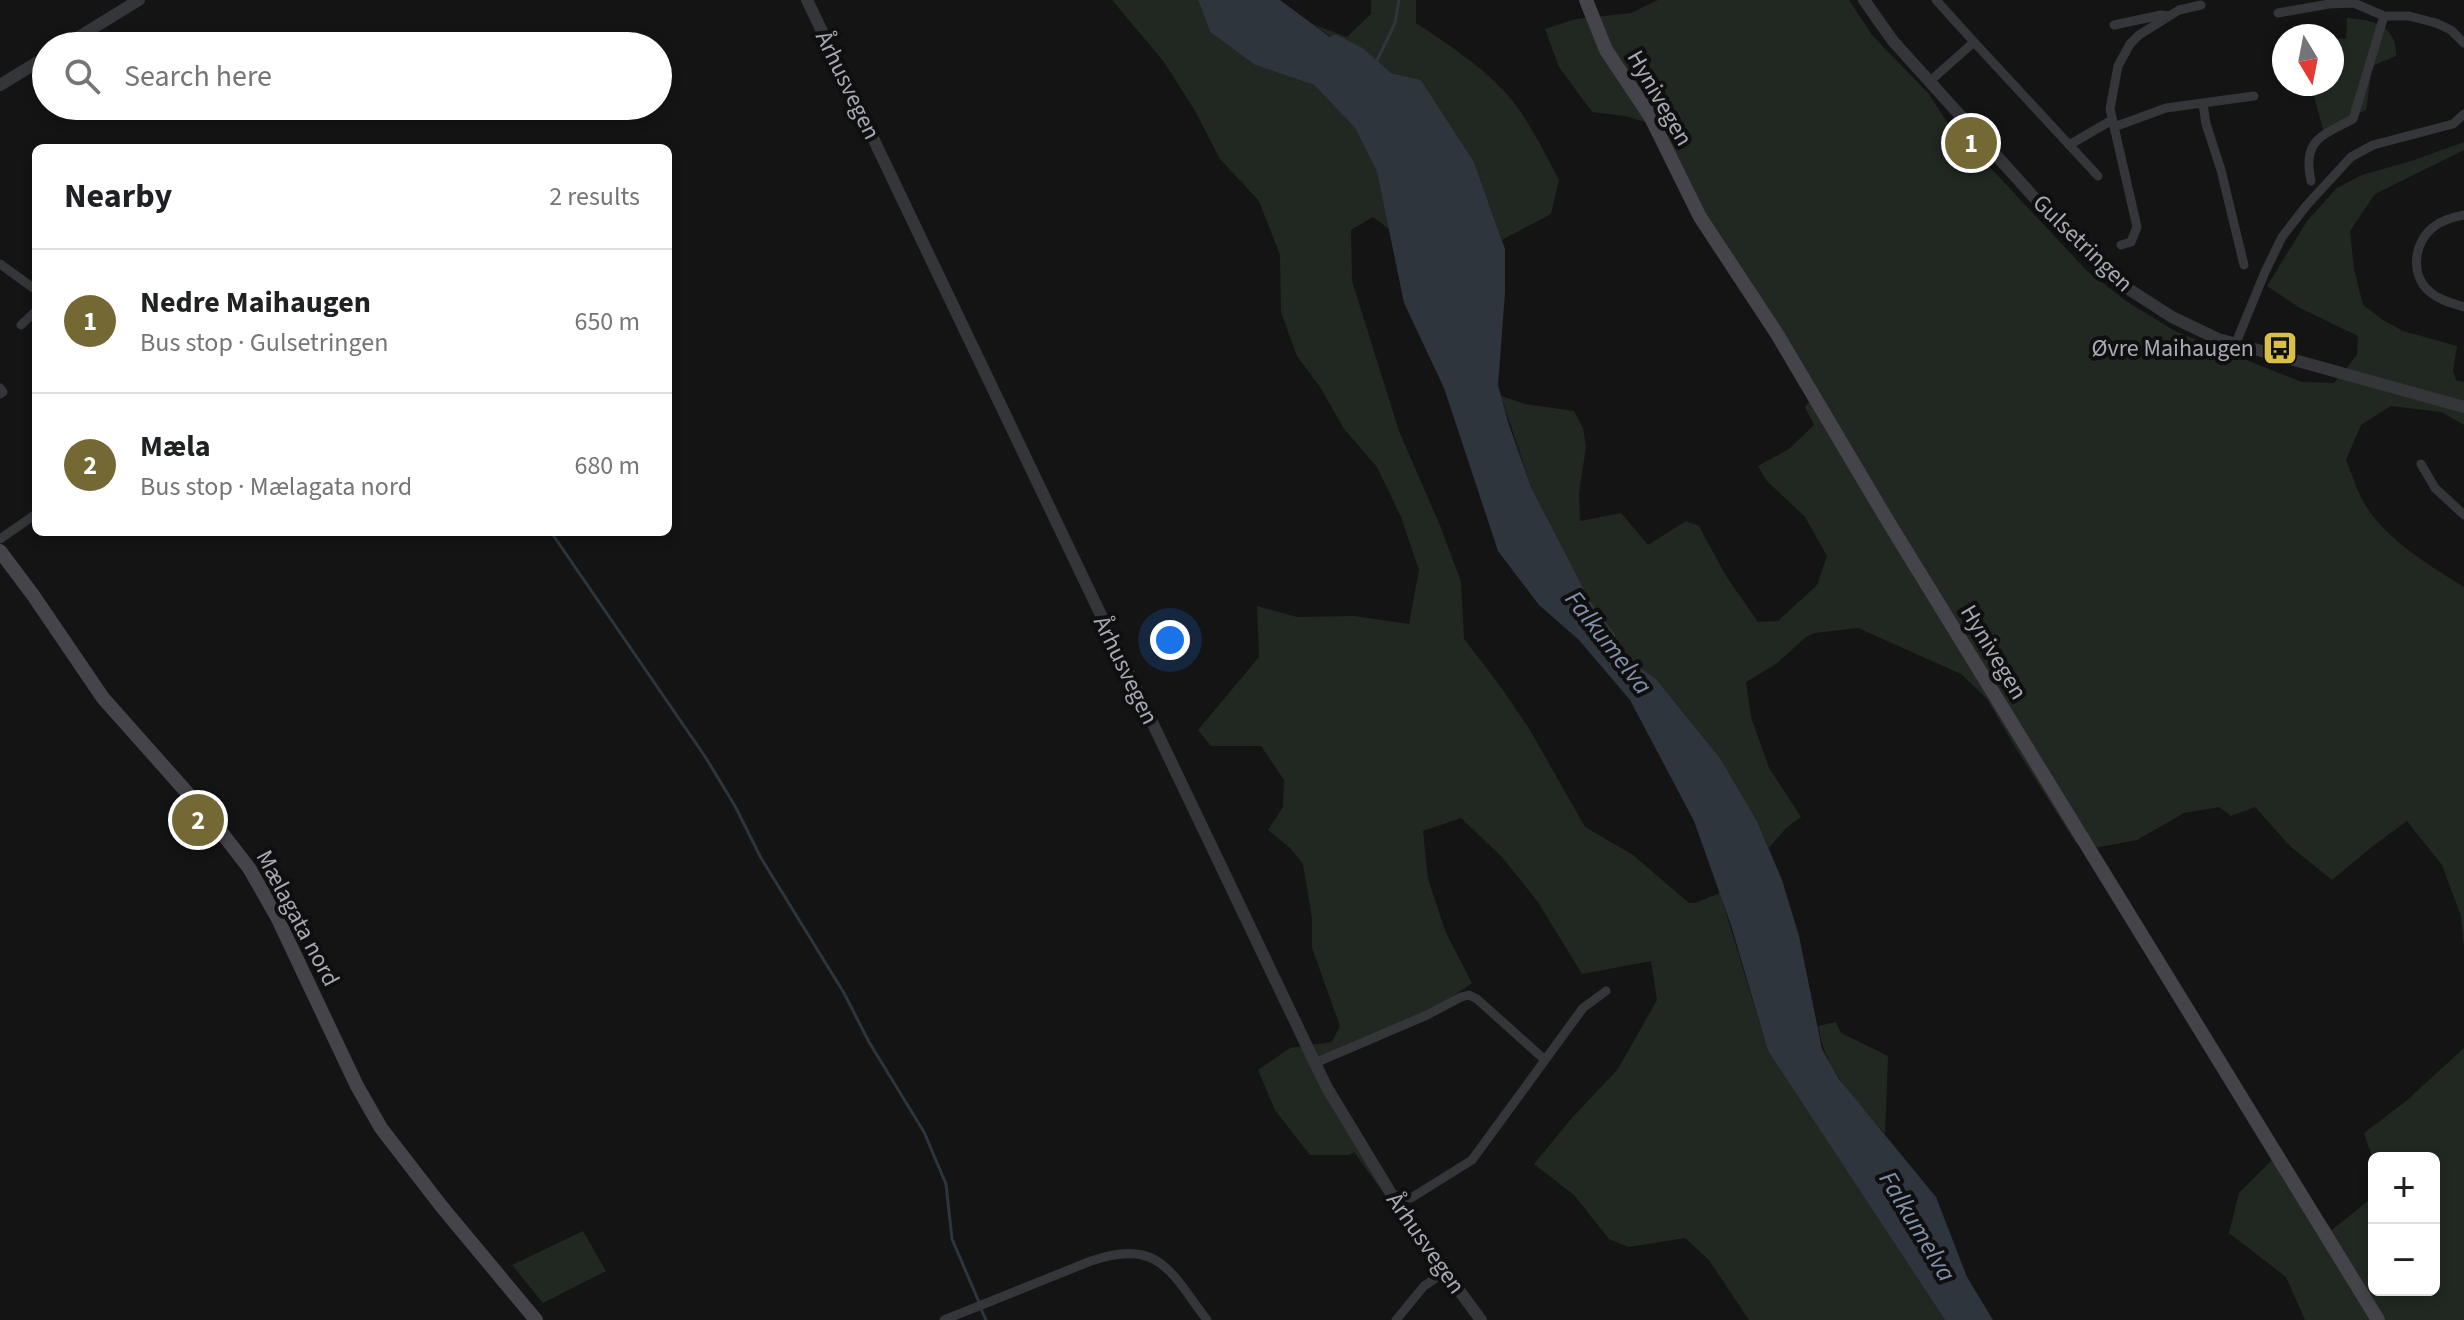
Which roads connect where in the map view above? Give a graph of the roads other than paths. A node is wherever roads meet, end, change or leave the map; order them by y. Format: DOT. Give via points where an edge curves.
graph roads {
  1 [pos="139,0"];
  2 [pos="807,0"];
  3 [pos="1586,0"];
  4 [pos="1864,0"];
  5 [pos="1936,0"];
  6 [pos="2201,5"];
  7 [pos="2278,13"];
  8 [pos="2169,16"];
  9 [pos="2384,16"];
  10 [pos="2114,25"];
  11 [pos="87,32"];
  12 [pos="1974,42"];
  13 [pos="2464,43"];
  14 [pos="32,66"];
  15 [pos="1929,82"];
  16 [pos="0,85"];
  17 [pos="2254,96"];
  18 [pos="2203,104"];
  19 [pos="2464,114"];
  20 [pos="2113,124"];
  21 [pos="2069,145"];
  22 [pos="2098,176"];
  23 [pos="2311,181"];
  24 [pos="2464,215"];
  25 [pos="2121,245"];
  26 [pos="0,264"];
  27 [pos="2244,265"];
  28 [pos="32,287"];
  29 [pos="2464,307"];
  30 [pos="32,315"];
  31 [pos="21,325"];
  32 [pos="2235,345"];
  33 [pos="2464,407"];
  34 [pos="2421,464"];
  35 [pos="2464,515"];
  36 [pos="32,517"];
  37 [pos="0,539"];
  38 [pos="0,551"];
  39 [pos="1606,991"];
  40 [pos="1545,1060"];
  41 [pos="1315,1063"];
  42 [pos="1391,1195"];
  43 [pos="1411,1198"];
  44 [pos="1407,1220"];
  45 [pos="1445,1272"];
  46 [pos="536,1320"];
  47 [pos="944,1320"];
  48 [pos="1207,1320"];
  49 [pos="1396,1320"];
  50 [pos="1481,1320"];
  51 [pos="2378,1320"];
  1 -- 11 [label="street"];
  2 -- 41 [label="street, Århusvegen"];
  3 -- 51 [label="main road, Hynivegen" via="1606,50 1650,116 1700,217 1777,334"];
  4 -- 15 [label="street, Gulsetringen"];
  5 -- 12 [label="street"];
  6 -- 8 [label="street"];
  7 -- 9 [label="street" via="2354,3"];
  8 -- 10 [label="street"];
  8 -- 20 [label="street" via="2139,35 2123,54 2110,102"];
  9 -- 13 [label="street" via="2436,23"];
  9 -- 23 [label="street" via="2353,119 2310,148"];
  12 -- 15 [label="street"];
  12 -- 21 [label="street"];
  14 -- 16 [label="street"];
  15 -- 32 [label="street, Gulsetringen" via="2110,275 2172,317"];
  17 -- 18 [label="street"];
  18 -- 20 [label="street" via="2166,108"];
  18 -- 27 [label="street"];
  19 -- 32 [label="street" via="2453,124 2373,145 2351,157 2282,237"];
  20 -- 21 [label="street"];
  20 -- 25 [label="street" via="2137,227 2131,242"];
  21 -- 22 [label="street"];
  24 -- 29 [label="street" via="2429,231 2416,264 2427,289"];
  26 -- 28 [label="street"];
  30 -- 31 [label="street"];
  32 -- 33 [label="street, Gulsetringen"];
  34 -- 35 [label="street" via="2435,488"];
  36 -- 37 [label="street"];
  38 -- 46 [label="main road, Mælagata nord" via="103,698 249,868 381,1128"];
  39 -- 40 [label="street" via="1583,1008"];
  40 -- 41 [label="street" via="1469,995"];
  40 -- 43 [label="street" via="1472,1160"];
  41 -- 42 [label="street, Århusvegen"];
  42 -- 43 [label="street"];
  42 -- 44 [label="street, Århusvegen"];
  43 -- 44 [label="street"];
  44 -- 45 [label="street, Århusvegen"];
  45 -- 49 [label="street" via="1424,1286"];
  45 -- 50 [label="street, Århusvegen"];
  47 -- 48 [label="street" via="1091,1261 1132,1252 1165,1267"];
}
